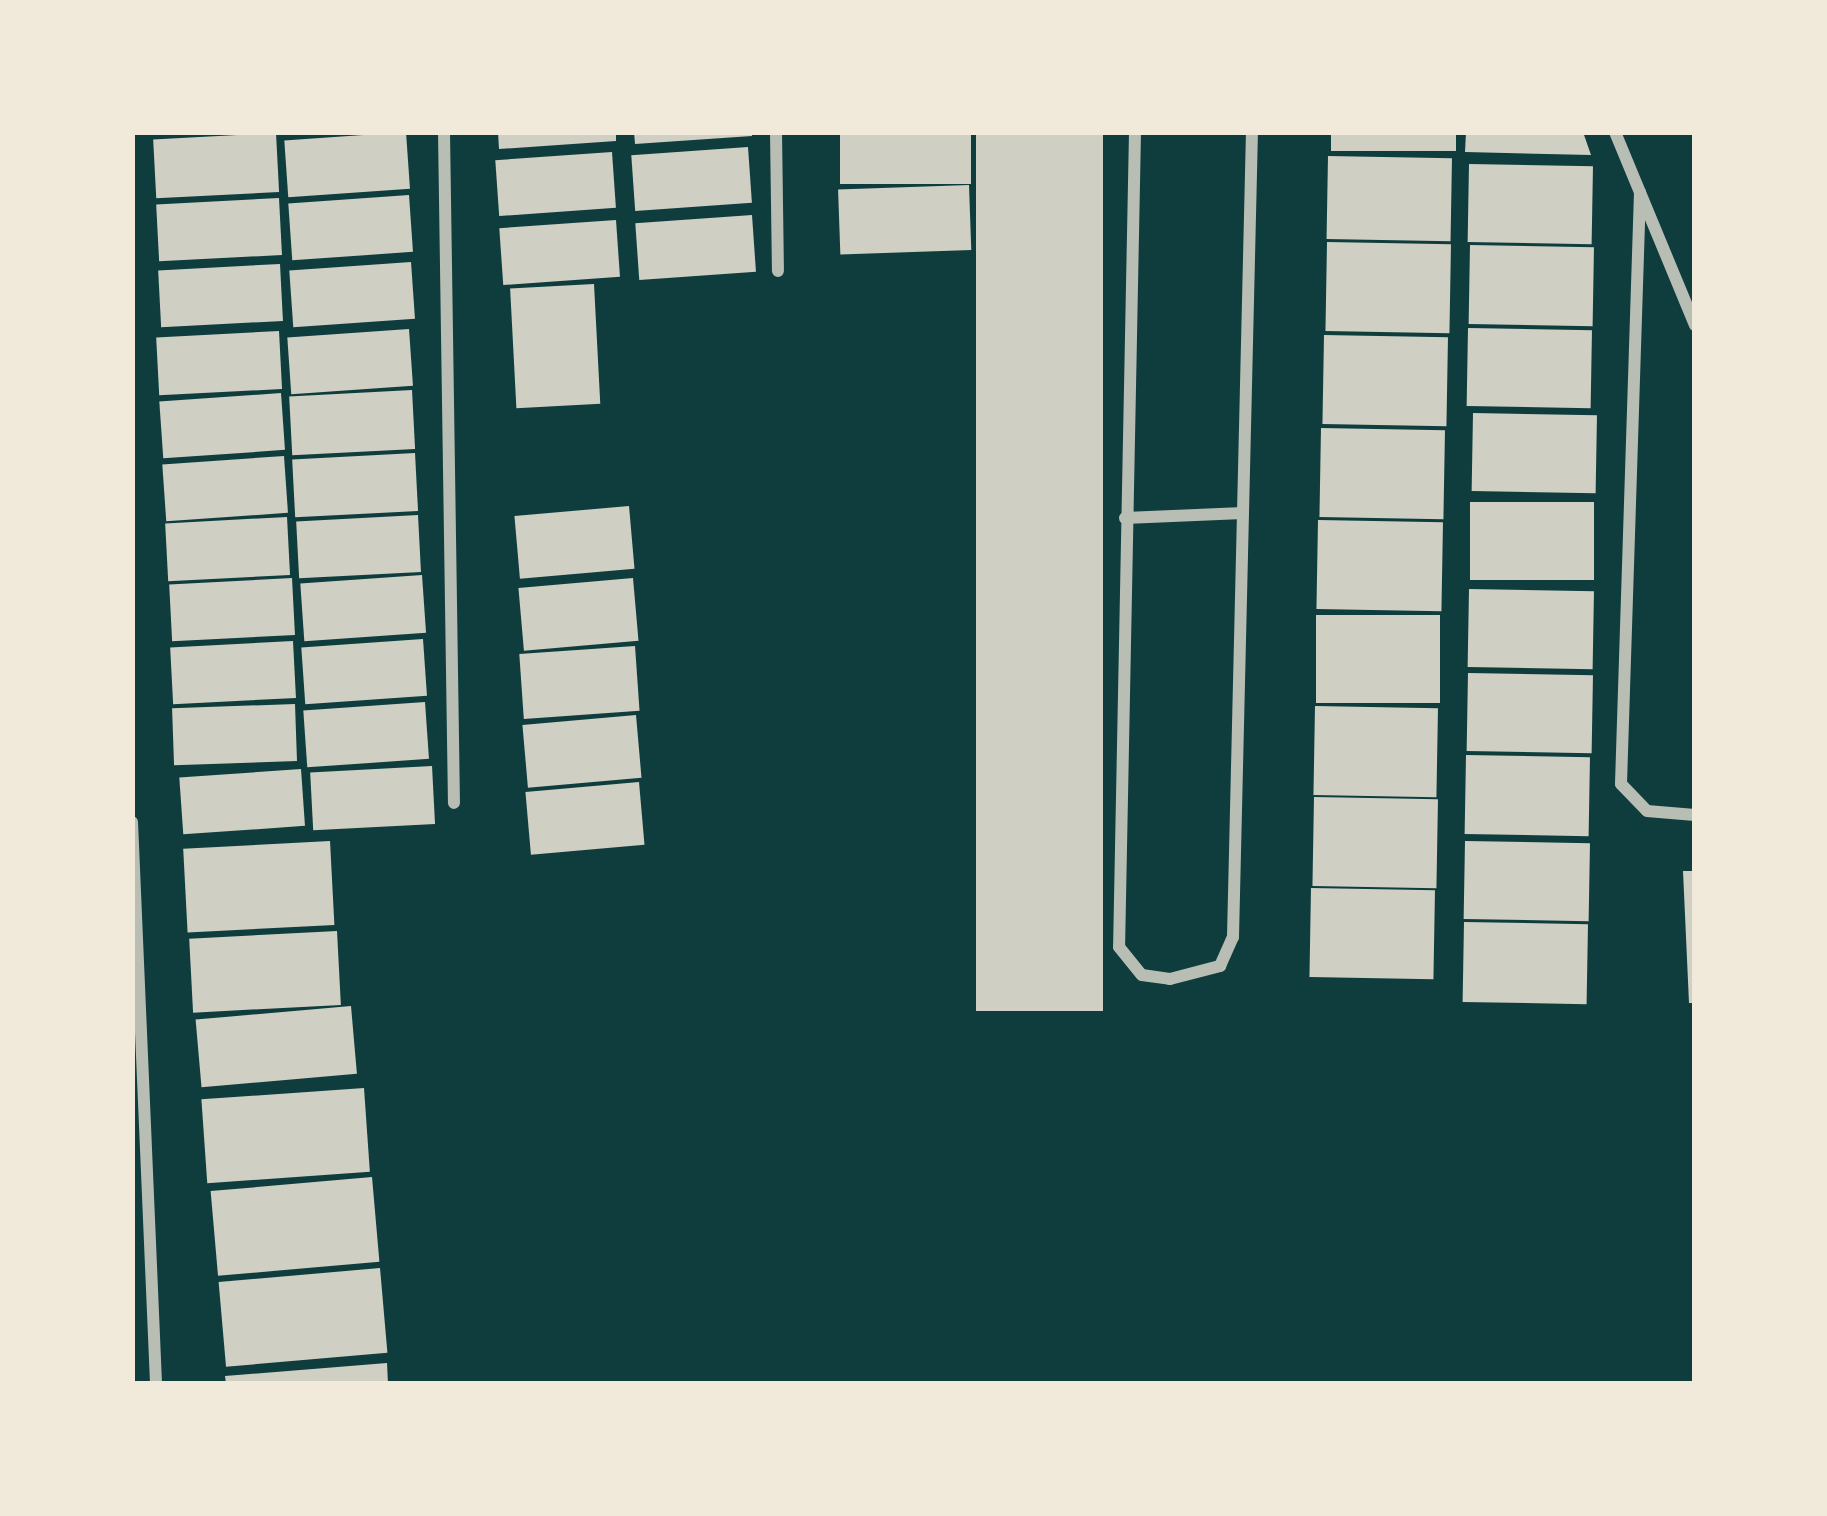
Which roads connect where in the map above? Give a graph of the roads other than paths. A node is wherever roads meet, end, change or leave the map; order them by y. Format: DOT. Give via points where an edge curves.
graph roads {
  1 [pos="444,132"];
  2 [pos="776,132"];
  3 [pos="1136,132"];
  4 [pos="1252,132"];
  5 [pos="1616,132"];
  6 [pos="1640,192"];
  7 [pos="778,271"];
  8 [pos="1695,325"];
  9 [pos="1243,514"];
  10 [pos="1125,518"];
  11 [pos="454,803"];
  12 [pos="1695,815"];
  13 [pos="132,822"];
  14 [pos="156,1384"];
  1 -- 11 [label="street"];
  2 -- 7 [label="street"];
  3 -- 10 [label="street"];
  4 -- 9 [label="street"];
  5 -- 6 [label="street"];
  6 -- 8 [label="street"];
  6 -- 12 [label="street" via="1621,784 1647,811"];
  9 -- 10 [label="street"];
  9 -- 10 [label="street" via="1233,938 1220,966 1170,979 1142,975 1119,947"];
  13 -- 14 [label="street"];
}
